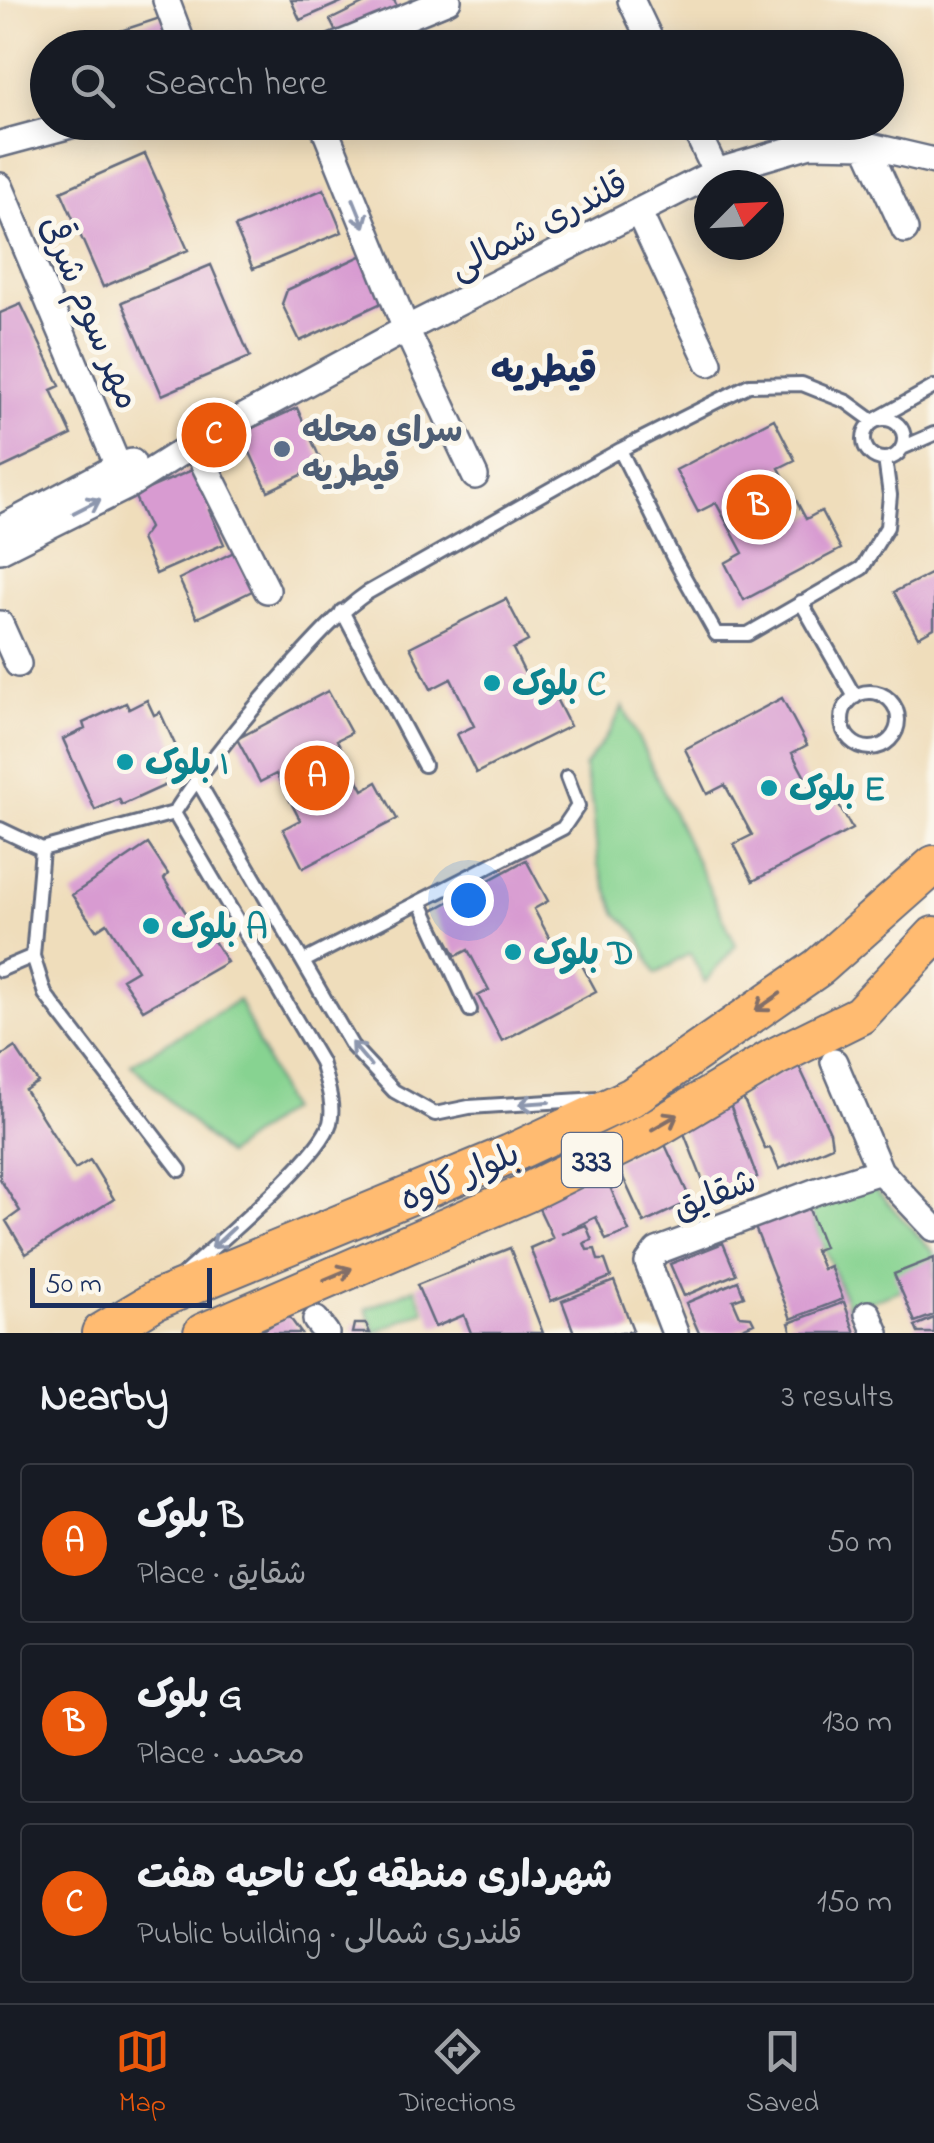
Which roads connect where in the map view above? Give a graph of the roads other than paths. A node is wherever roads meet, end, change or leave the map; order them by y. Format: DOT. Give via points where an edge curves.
graph roads {
  1 [pos="166,0"];
  2 [pos="448,0"];
  3 [pos="631,0"];
  4 [pos="412,8"];
  5 [pos="177,30"];
  6 [pos="367,30"];
  7 [pos="645,30"];
  8 [pos="30,136"];
  9 [pos="329,140"];
  10 [pos="701,140"];
  11 [pos="0,144"];
  12 [pos="866,145"];
  13 [pos="934,161"];
  14 [pos="715,170"];
  15 [pos="723,170"];
  16 [pos="694,184"];
  17 [pos="0,186"];
  18 [pos="639,213"];
  19 [pos="904,230"];
  20 [pos="406,329"];
  21 [pos="709,363"];
  22 [pos="934,387"];
  23 [pos="873,421"];
  24 [pos="934,434"];
  25 [pos="194,444"];
  26 [pos="902,448"];
  27 [pos="620,450"];
  28 [pos="885,459"];
  29 [pos="118,466"];
  30 [pos="475,476"];
  31 [pos="0,530"];
  32 [pos="0,550"];
  33 [pos="266,590"];
  34 [pos="801,602"];
  35 [pos="342,611"];
  36 [pos="0,624"];
  37 [pos="18,664"];
  38 [pos="855,697"];
  39 [pos="424,765"];
  40 [pos="567,777"];
  41 [pos="196,778"];
  42 [pos="174,812"];
  43 [pos="0,830"];
  44 [pos="42,849"];
  45 [pos="934,865"];
  46 [pos="421,903"];
  47 [pos="872,920"];
  48 [pos="922,950"];
  49 [pos="33,956"];
  50 [pos="304,961"];
  51 [pos="819,967"];
  52 [pos="0,970"];
  53 [pos="470,1010"];
  54 [pos="860,1015"];
  55 [pos="834,1062"];
  56 [pos="632,1096"];
  57 [pos="180,1170"];
  58 [pos="880,1170"];
  59 [pos="934,1228"];
  60 [pos="156,1300"];
  61 [pos="102,1333"];
  62 [pos="203,1333"];
  63 [pos="675,1333"];
  1 -- 5 [label="street"];
  2 -- 4 [label="street"];
  3 -- 7 [label="street"];
  4 -- 6 [label="street"];
  8 -- 11 [label="street"];
  9 -- 20 [label="street, one-way"];
  10 -- 14 [label="street"];
  12 -- 13 [label="street, قلندری شمالی"];
  12 -- 15 [label="street, قلندری شمالی" via="810,144"];
  12 -- 19 [label="street"];
  16 -- 18 [label="street, قلندری شمالی"];
  17 -- 29 [label="street, مهر سوم شرقی"];
  18 -- 20 [label="street, قلندری شمالی"];
  18 -- 21 [label="street"];
  20 -- 25 [label="street, قلندری شمالی"];
  20 -- 30 [label="street"];
  22 -- 23 [label="lane"];
  23 -- 26 [label="lane" via="898,424"];
  23 -- 27 [label="lane" via="802,384 749,385"];
  23 -- 28 [label="lane" via="864,444 872,456"];
  24 -- 26 [label="lane"];
  25 -- 29 [label="street, قلندری شمالی"];
  32 -- 25 [label="street, قلندری شمالی, one-way"];
  25 -- 33 [label="street"];
  26 -- 28 [label="lane"];
  27 -- 34 [label="lane" via="716,634 748,634"];
  27 -- 35 [label="lane"];
  28 -- 34 [label="lane" via="887,527 862,568"];
  29 -- 31 [label="street, قلندری شمالی"];
  34 -- 38 [label="lane"];
  35 -- 39 [label="lane"];
  35 -- 41 [label="lane"];
  36 -- 37 [label="street"];
  38 -- 38 [label="lane" via="842,714 845,732 858,745 884,744 896,731 892,704 869,692"];
  40 -- 46 [label="lane" via="578,806 563,828"];
  41 -- 42 [label="lane"];
  41 -- 50 [label="lane"];
  42 -- 44 [label="lane"];
  42 -- 60 [label="lane, one-way" via="321,1062 330,1122 290,1176"];
  43 -- 44 [label="lane"];
  44 -- 49 [label="lane"];
  45 -- 47 [label="main road, بلوار کاوه / 333"];
  46 -- 50 [label="lane"];
  46 -- 53 [label="lane"];
  47 -- 48 [label="main road" via="880,954 895,962"];
  47 -- 51 [label="main road, بلوار کاوه / 333"];
  48 -- 54 [label="main road, بلوار کاوه / 333"];
  49 -- 52 [label="lane"];
  49 -- 57 [label="lane" via="45,994"];
  56 -- 50 [label="lane, one-way" via="436,1114 394,1091 352,1046"];
  51 -- 54 [label="main road" via="838,968 852,978"];
  51 -- 56 [label="main road, بلوار کاوه / 333, one-way"];
  62 -- 54 [label="main road, بلوار کاوه / 333, one-way" via="526,1193"];
  55 -- 58 [label="street"];
  56 -- 60 [label="main road, بلوار کاوه / 333" via="510,1154"];
  58 -- 59 [label="street"];
  58 -- 63 [label="street, شقایق" via="657,1252 648,1263"];
  60 -- 61 [label="main road, بلوار کاوه / 333"];
}
